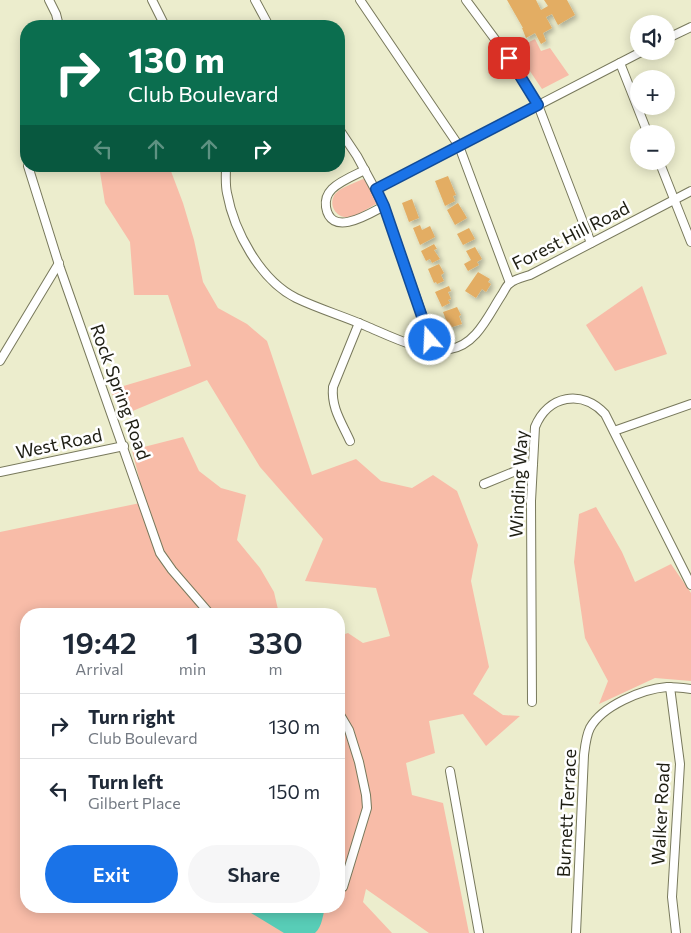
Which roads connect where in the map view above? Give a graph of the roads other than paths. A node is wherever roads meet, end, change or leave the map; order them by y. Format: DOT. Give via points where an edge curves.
graph roads {
  1 [pos="49,0"];
  2 [pos="152,0"];
  3 [pos="255,0"];
  4 [pos="360,0"];
  5 [pos="466,0"];
  6 [pos="58,20"];
  7 [pos="162,20"];
  8 [pos="266,20"];
  9 [pos="691,27"];
  10 [pos="675,35"];
  11 [pos="630,58"];
  12 [pos="620,63"];
  13 [pos="538,105"];
  14 [pos="644,125"];
  15 [pos="345,138"];
  16 [pos="459,146"];
  17 [pos="365,170"];
  18 [pos="662,170"];
  19 [pos="30,172"];
  20 [pos="226,172"];
  21 [pos="376,189"];
  22 [pos="691,192"];
  23 [pos="674,200"];
  24 [pos="384,206"];
  25 [pos="691,242"];
  26 [pos="591,243"];
  27 [pos="59,263"];
  28 [pos="510,283"];
  29 [pos="359,323"];
  30 [pos="434,349"];
  31 [pos="0,361"];
  32 [pos="691,404"];
  33 [pos="614,431"];
  34 [pos="350,441"];
  35 [pos="124,446"];
  36 [pos="533,464"];
  37 [pos="0,472"];
  38 [pos="484,484"];
  39 [pos="691,585"];
  40 [pos="205,608"];
  41 [pos="670,687"];
  42 [pos="691,689"];
  43 [pos="532,702"];
  44 [pos="345,723"];
  45 [pos="450,771"];
  46 [pos="345,880"];
  47 [pos="479,933"];
  48 [pos="576,933"];
  49 [pos="676,933"];
  1 -- 6 [label="street"];
  2 -- 7 [label="street"];
  3 -- 8 [label="street"];
  4 -- 16 [label="street"];
  5 -- 13 [label="street" via="509,58"];
  9 -- 10 [label="street"];
  11 -- 12 [label="street"];
  12 -- 13 [label="street"];
  12 -- 14 [label="street"];
  13 -- 16 [label="street"];
  13 -- 26 [label="street"];
  15 -- 17 [label="street"];
  16 -- 21 [label="street"];
  16 -- 28 [label="street"];
  17 -- 21 [label="street"];
  17 -- 24 [label="street" via="333,188 326,198 327,210 334,220 346,223"];
  18 -- 23 [label="street"];
  19 -- 27 [label="street, Rock Spring Road"];
  20 -- 29 [label="street, Forest Hill Road" via="226,190 236,222 265,274 295,297"];
  21 -- 24 [label="street"];
  22 -- 23 [label="street, Forest Hill Road"];
  23 -- 25 [label="street"];
  23 -- 26 [label="street, Forest Hill Road"];
  24 -- 30 [label="street"];
  26 -- 28 [label="street, Forest Hill Road"];
  27 -- 31 [label="street"];
  27 -- 35 [label="street, Rock Spring Road"];
  28 -- 30 [label="street, Forest Hill Road" via="467,343 450,349"];
  29 -- 30 [label="street, Forest Hill Road" via="412,345"];
  29 -- 34 [label="street" via="332,387 335,412"];
  32 -- 33 [label="street"];
  33 -- 36 [label="street, Winding Way" via="606,414 589,401 573,398 556,402 543,412 535,427"];
  33 -- 39 [label="street, Winding Way"];
  35 -- 37 [label="street, West Road"];
  35 -- 40 [label="street, Rock Spring Road" via="160,554"];
  36 -- 38 [label="street"];
  36 -- 43 [label="street, Winding Way"];
  41 -- 42 [label="street"];
  41 -- 48 [label="street, Burnett Terrace" via="626,699 603,712 588,731 584,755"];
  41 -- 49 [label="street, Walker Road" via="680,764 672,897"];
  44 -- 46 [label="street" via="359,762 367,808"];
  45 -- 47 [label="street"];
}
